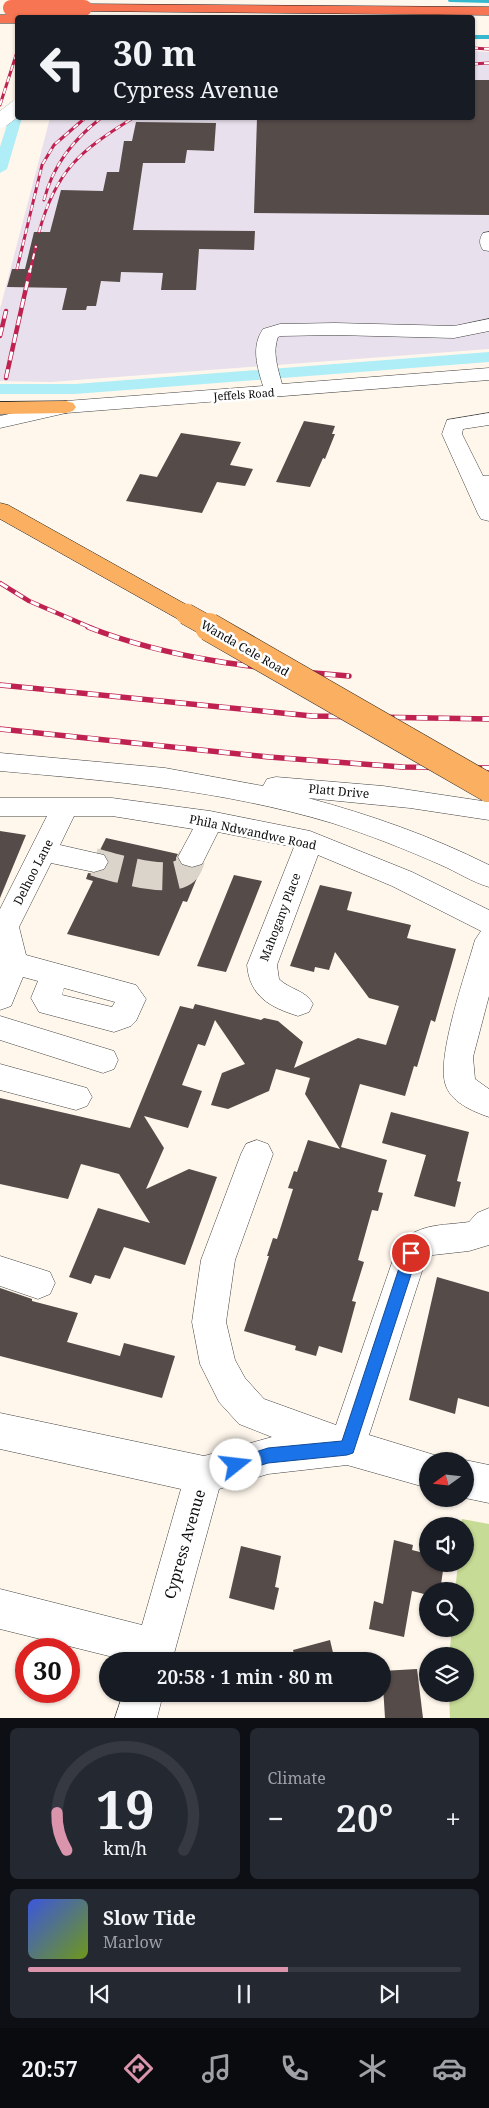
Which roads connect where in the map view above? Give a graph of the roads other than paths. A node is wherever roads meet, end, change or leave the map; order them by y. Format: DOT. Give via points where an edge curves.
graph roads {
  1 [pos="66,0"];
  2 [pos="489,11"];
  3 [pos="7,15"];
  4 [pos="62,15"];
  5 [pos="475,24"];
  6 [pos="489,24"];
  7 [pos="15,109"];
  8 [pos="0,121"];
  9 [pos="489,237"];
  10 [pos="489,246"];
  11 [pos="489,325"];
  12 [pos="489,374"];
  13 [pos="274,391"];
  14 [pos="66,407"];
  15 [pos="0,408"];
  16 [pos="489,419"];
  17 [pos="0,422"];
  18 [pos="482,483"];
  19 [pos="0,510"];
  20 [pos="489,514"];
  21 [pos="0,762"];
  22 [pos="188,781"];
  23 [pos="489,788"];
  24 [pos="0,807"];
  25 [pos="66,807"];
  26 [pos="489,811"];
  27 [pos="210,821"];
  28 [pos="310,841"];
  29 [pos="44,851"];
  30 [pos="489,856"];
  31 [pos="192,857"];
  32 [pos="94,862"];
  33 [pos="463,864"];
  34 [pos="489,877"];
  35 [pos="489,923"];
  36 [pos="3,932"];
  37 [pos="489,940"];
  38 [pos="13,964"];
  39 [pos="55,974"];
  40 [pos="0,998"];
  41 [pos="298,1004"];
  42 [pos="0,1028"];
  43 [pos="103,1060"];
  44 [pos="0,1077"];
  45 [pos="76,1096"];
  46 [pos="489,1104"];
  47 [pos="256,1154"];
  48 [pos="489,1223"];
  49 [pos="0,1271"];
  50 [pos="38,1283"];
  51 [pos="0,1431"];
  52 [pos="347,1448"];
  53 [pos="419,1468"];
  54 [pos="204,1475"];
  55 [pos="474,1481"];
  56 [pos="489,1484"];
  57 [pos="0,1609"];
  58 [pos="144,1652"];
  59 [pos="155,1652"];
  60 [pos="141,1702"];
  61 [pos="136,1718"];
  1 -- 4 [label="street"];
  2 -- 3 [label="highway, bridge" via="84,8"];
  5 -- 6 [label="highway"];
  7 -- 8 [label="street, bridge"];
  9 -- 10 [label="street"];
  11 -- 13 [label="street" via="454,332 335,329 270,333 266,339 266,360"];
  12 -- 13 [label="street, Jeffels Road"];
  13 -- 14 [label="street, Jeffels Road"];
  14 -- 15 [label="main road"];
  14 -- 17 [label="street, Jeffels Road"];
  16 -- 18 [label="street" via="454,424 452,434"];
  18 -- 20 [label="street"];
  19 -- 23 [label="main road, Wanda Cele Road, bridge"];
  21 -- 22 [label="street"];
  22 -- 26 [label="street, Platt Drive" via="329,790 449,803"];
  22 -- 33 [label="street" via="292,802 349,819"];
  24 -- 25 [label="street, Phila Ndwandwe Road"];
  25 -- 27 [label="street, Phila Ndwandwe Road" via="112,807"];
  25 -- 29 [label="street, Delhoo Lane"];
  27 -- 28 [label="street, Phila Ndwandwe Road"];
  27 -- 31 [label="street"];
  28 -- 35 [label="street, Phila Ndwandwe Road" via="402,879"];
  28 -- 41 [label="street, Mahogany Place" via="262,965 262,978 268,990"];
  29 -- 32 [label="street"];
  29 -- 36 [label="street, Delhoo Lane"];
  30 -- 33 [label="street"];
  33 -- 34 [label="street"];
  36 -- 38 [label="street"];
  37 -- 46 [label="street" via="458,1057 460,1083 466,1091"];
  38 -- 39 [label="street"];
  38 -- 40 [label="street"];
  42 -- 43 [label="street"];
  44 -- 45 [label="street"];
  47 -- 52 [label="street" via="218,1260 209,1322 218,1364 232,1390 252,1412"];
  48 -- 52 [label="street" via="487,1228 473,1236 424,1243 411,1253"];
  49 -- 50 [label="street"];
  51 -- 54 [label="street"];
  52 -- 53 [label="street"];
  52 -- 54 [label="street, Cypress Avenue" via="268,1456"];
  54 -- 59 [label="street, Cypress Avenue"];
  55 -- 56 [label="street"];
  57 -- 58 [label="street"];
  60 -- 61 [label="street"];
}
